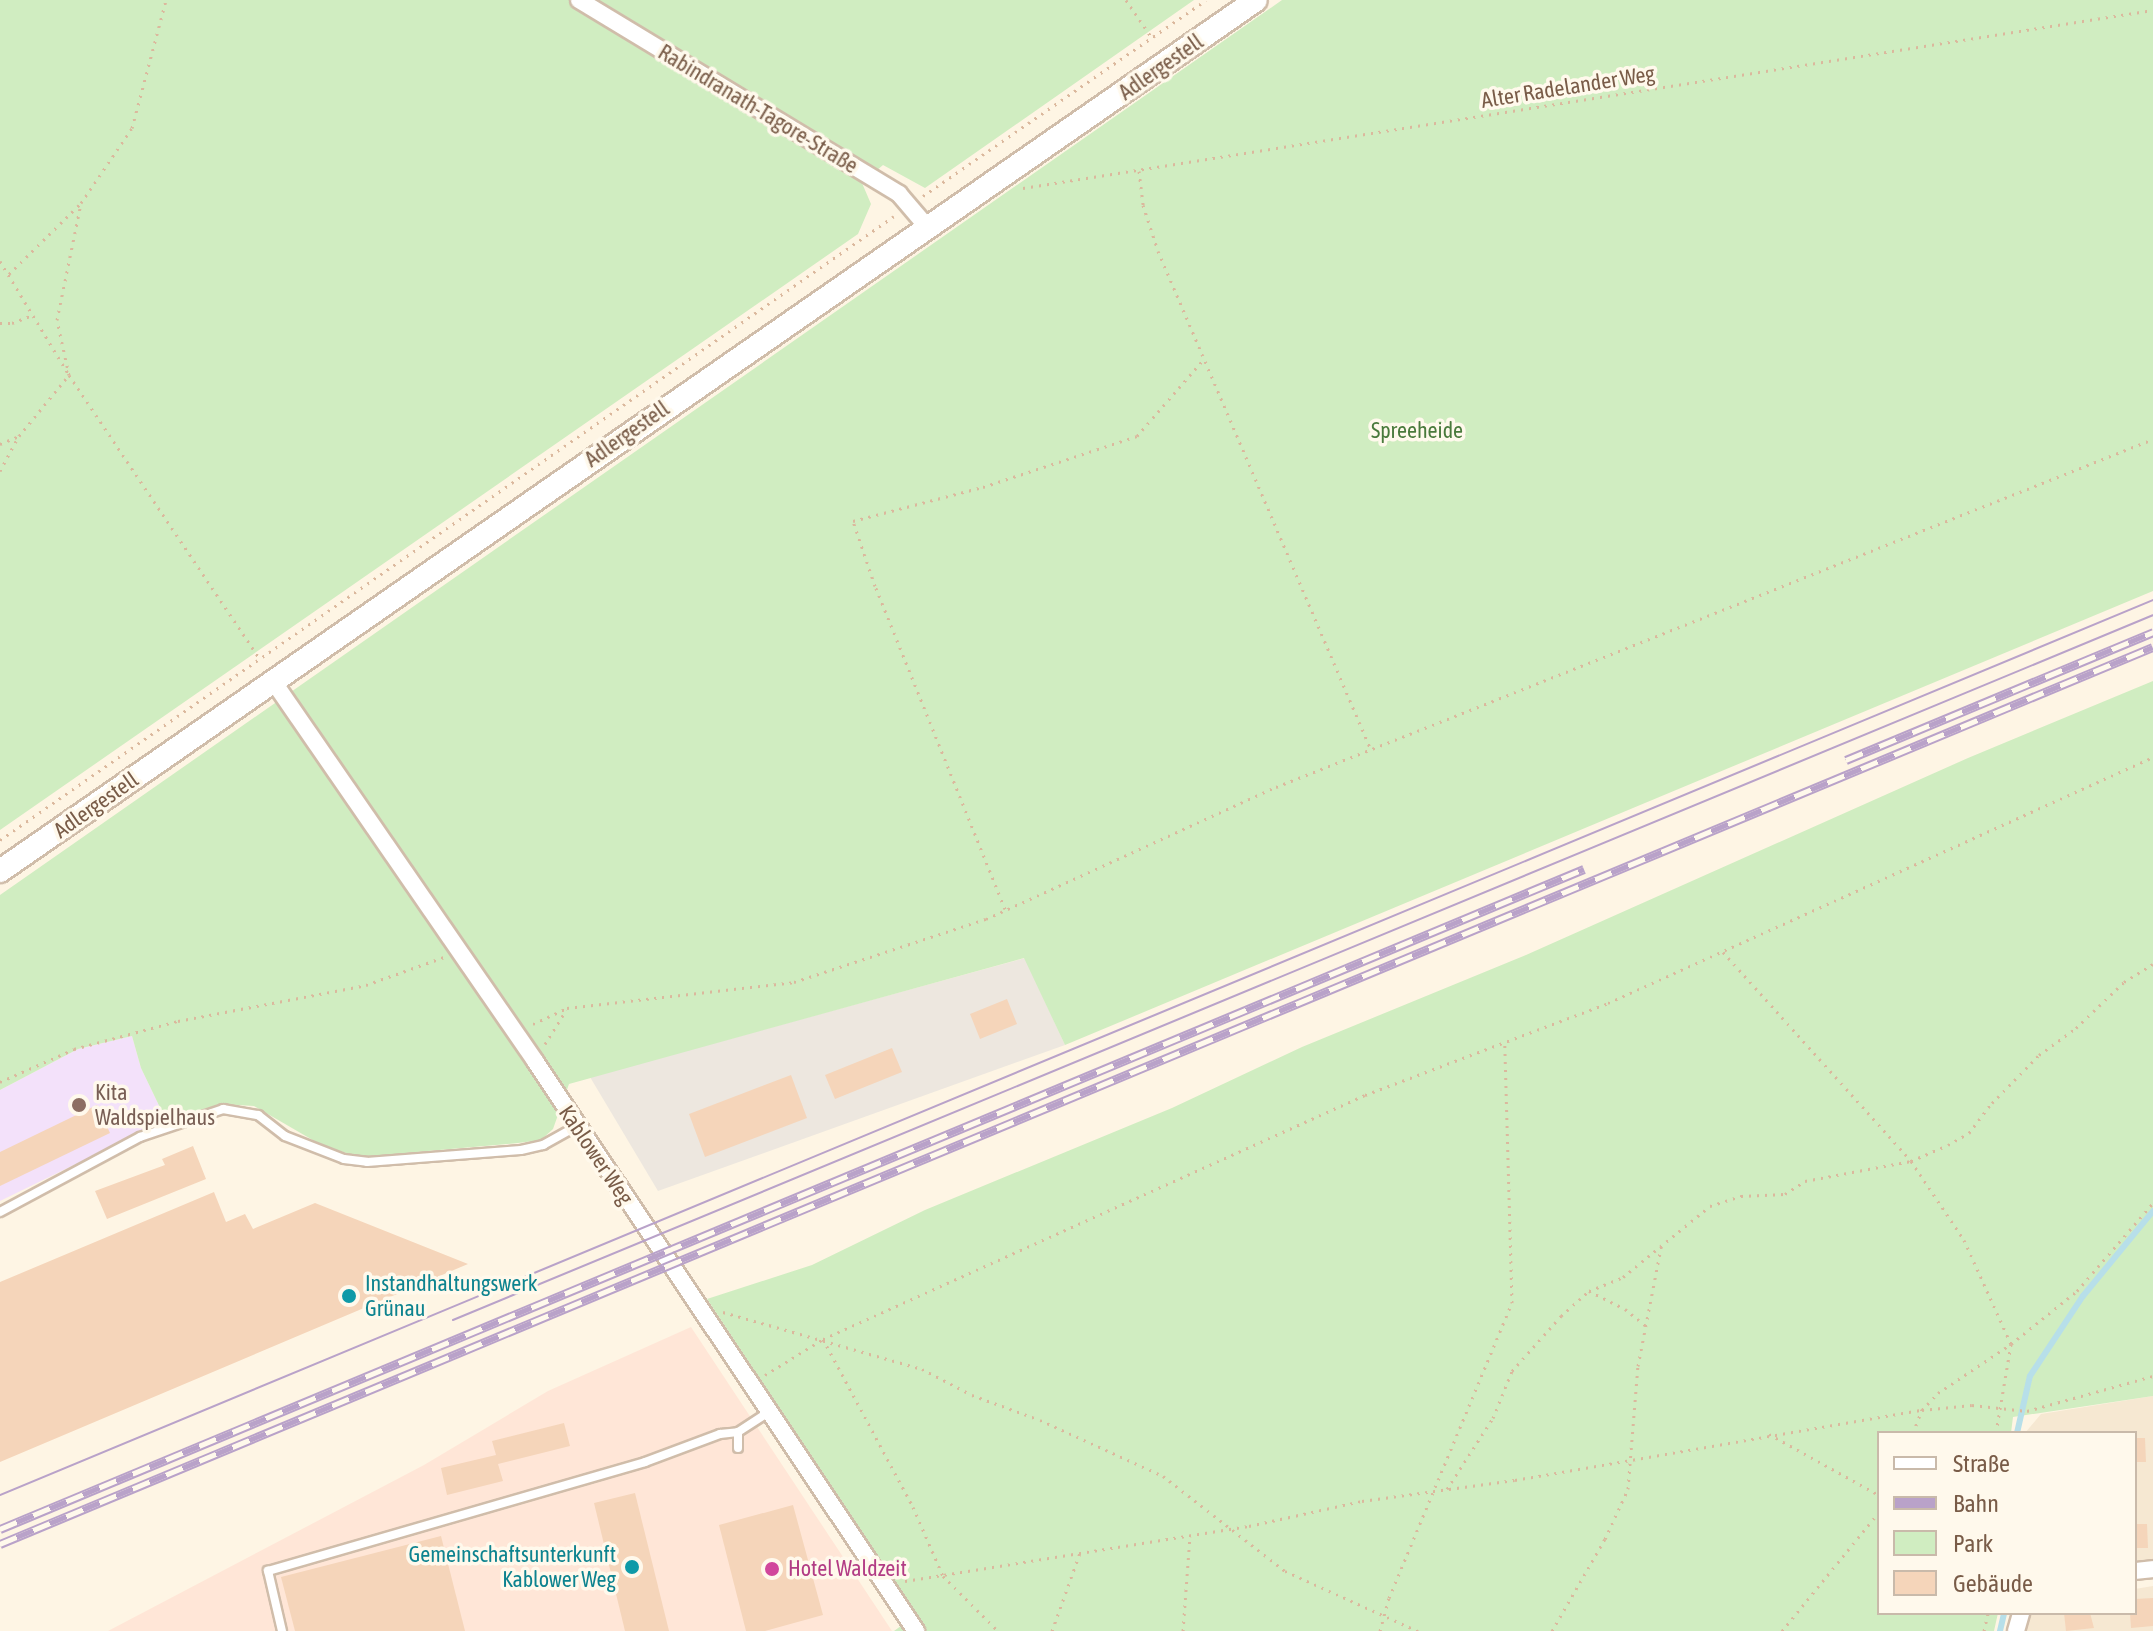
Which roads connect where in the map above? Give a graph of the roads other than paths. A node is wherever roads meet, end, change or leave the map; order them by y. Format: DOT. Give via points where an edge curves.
graph roads {
  1 [pos="579,0"];
  2 [pos="1256,0"];
  3 [pos="928,228"];
  4 [pos="273,681"];
  5 [pos="0,871"];
  6 [pos="577,1126"];
  7 [pos="0,1212"];
  8 [pos="769,1412"];
  9 [pos="738,1432"];
  10 [pos="738,1448"];
  11 [pos="282,1631"];
  12 [pos="916,1631"];
  1 -- 3 [label="street, Rabindranath-Tagore-Straße" via="899,194"];
  2 -- 3 [label="main road, Adlergestell"];
  3 -- 4 [label="main road, Adlergestell"];
  4 -- 5 [label="main road, Adlergestell"];
  4 -- 6 [label="street, Kablower Weg"];
  6 -- 7 [label="lane" via="543,1145 521,1150 367,1162 344,1159 285,1136 258,1115 223,1109 140,1137"];
  6 -- 8 [label="street, Kablower Weg"];
  8 -- 9 [label="lane"];
  8 -- 12 [label="street, Kablower Weg"];
  9 -- 10 [label="lane"];
  9 -- 11 [label="lane" via="268,1571"];
}
